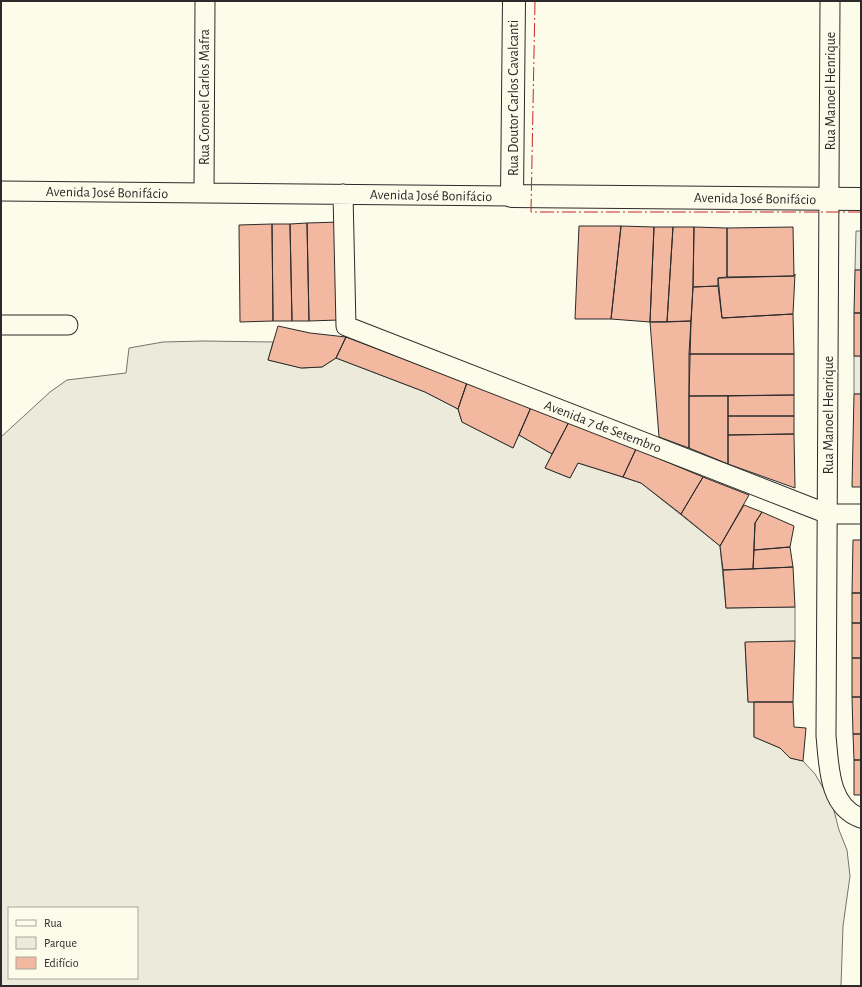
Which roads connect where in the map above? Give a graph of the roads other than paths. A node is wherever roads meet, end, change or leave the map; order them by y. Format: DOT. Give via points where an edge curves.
graph roads {
  1 [pos="205,1"];
  2 [pos="514,1"];
  3 [pos="830,1"];
  4 [pos="1,191"];
  5 [pos="204,193"];
  6 [pos="343,194"];
  7 [pos="512,196"];
  8 [pos="829,198"];
  9 [pos="861,199"];
  10 [pos="1,325"];
  11 [pos="68,325"];
  12 [pos="828,514"];
  13 [pos="861,514"];
  14 [pos="860,817"];
  1 -- 5 [label="street, Rua Coronel Carlos Mafra"];
  2 -- 7 [label="main road, Rua Doutor Carlos Cavalcanti"];
  3 -- 8 [label="street, Rua Manoel Henrique"];
  4 -- 5 [label="street, Avenida José Bonifácio"];
  5 -- 6 [label="street, Avenida José Bonifácio"];
  6 -- 7 [label="street, Avenida José Bonifácio"];
  6 -- 12 [label="street, Avenida 7 de Setembro" via="346,326"];
  7 -- 8 [label="main road, Avenida José Bonifácio"];
  8 -- 9 [label="main road, Avenida José Bonifácio"];
  8 -- 12 [label="street, Rua Manoel Henrique"];
  10 -- 11 [label="street"];
  12 -- 13 [label="street, Avenida 7 de Setembro"];
  12 -- 14 [label="street, Rua Manoel Henrique" via="828,759 834,789 840,803 845,809"];
}
